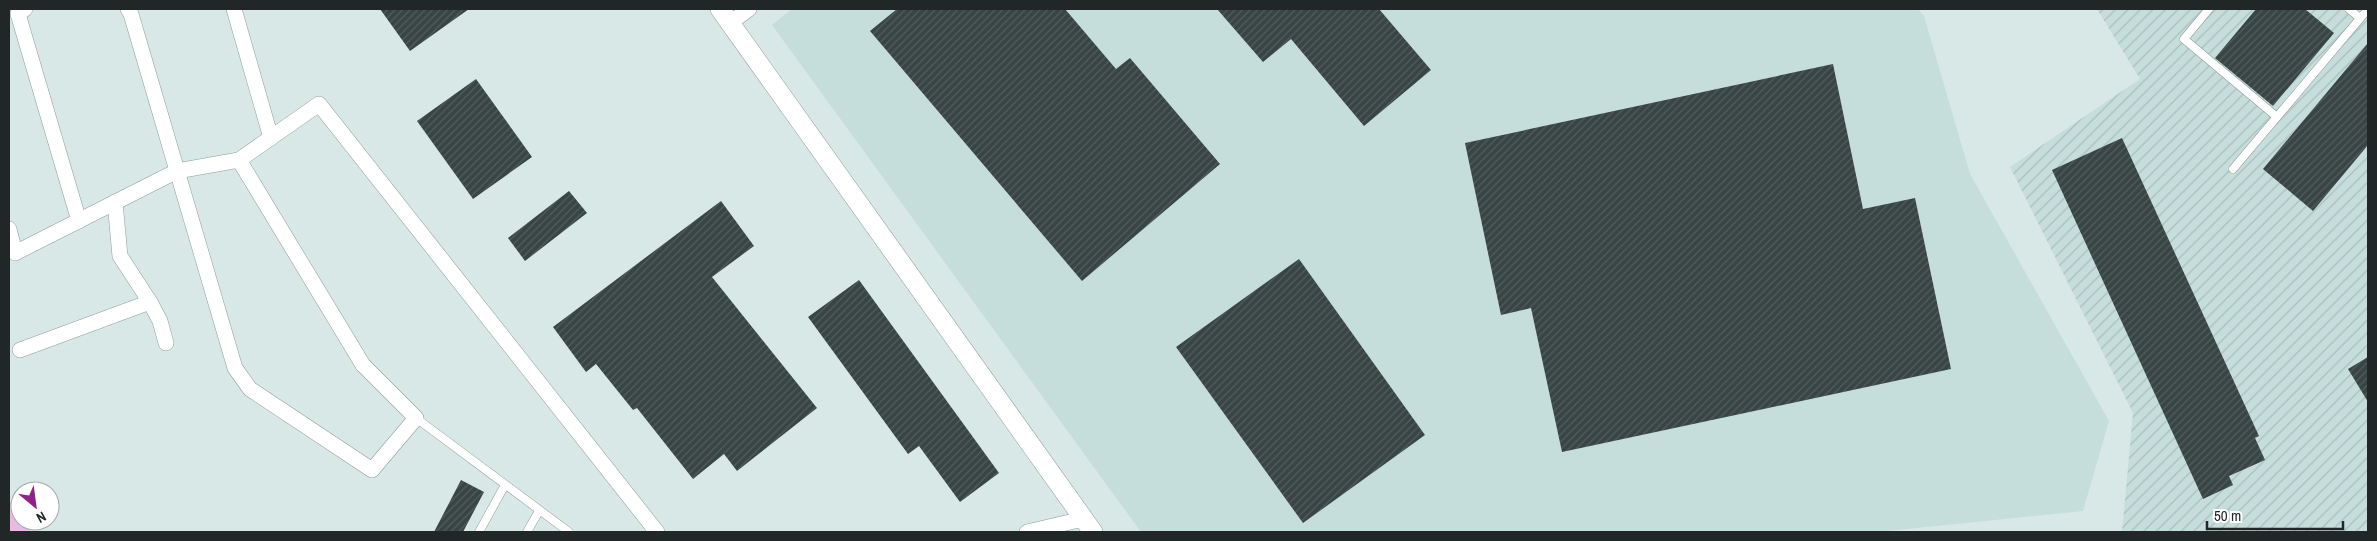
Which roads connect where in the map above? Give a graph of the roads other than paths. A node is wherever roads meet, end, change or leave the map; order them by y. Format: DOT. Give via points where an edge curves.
graph roads {
  1 [pos="25,9"];
  2 [pos="128,9"];
  3 [pos="234,9"];
  4 [pos="749,9"];
  5 [pos="2209,9"];
  6 [pos="2349,9"];
  7 [pos="2368,9"];
  8 [pos="725,16"];
  9 [pos="2360,18"];
  10 [pos="2277,117"];
  11 [pos="270,138"];
  12 [pos="239,160"];
  13 [pos="177,170"];
  14 [pos="2233,170"];
  15 [pos="115,202"];
  16 [pos="78,221"];
  17 [pos="9,229"];
  18 [pos="150,302"];
  19 [pos="166,343"];
  20 [pos="20,350"];
  21 [pos="416,418"];
  22 [pos="505,485"];
  23 [pos="539,511"];
  24 [pos="1088,526"];
  25 [pos="479,532"];
  26 [pos="527,532"];
  27 [pos="568,532"];
  28 [pos="657,532"];
  29 [pos="1027,532"];
  1 -- 16 [label="street" via="18,14"];
  2 -- 13 [label="street"];
  3 -- 11 [label="street"];
  4 -- 8 [label="street"];
  5 -- 10 [label="lane" via="2184,39"];
  6 -- 9 [label="lane"];
  7 -- 9 [label="lane"];
  8 -- 24 [label="street"];
  9 -- 10 [label="lane"];
  10 -- 14 [label="lane"];
  11 -- 12 [label="street"];
  11 -- 28 [label="street" via="319,104"];
  12 -- 13 [label="street"];
  12 -- 21 [label="street" via="363,365"];
  13 -- 15 [label="street"];
  13 -- 21 [label="street" via="235,368 250,389 372,470"];
  15 -- 16 [label="street"];
  15 -- 18 [label="street" via="120,256"];
  16 -- 17 [label="street" via="16,253"];
  18 -- 19 [label="street"];
  18 -- 20 [label="street"];
  21 -- 22 [label="lane"];
  22 -- 23 [label="lane"];
  22 -- 25 [label="lane"];
  23 -- 26 [label="lane"];
  23 -- 27 [label="lane"];
  24 -- 29 [label="street"];
}
